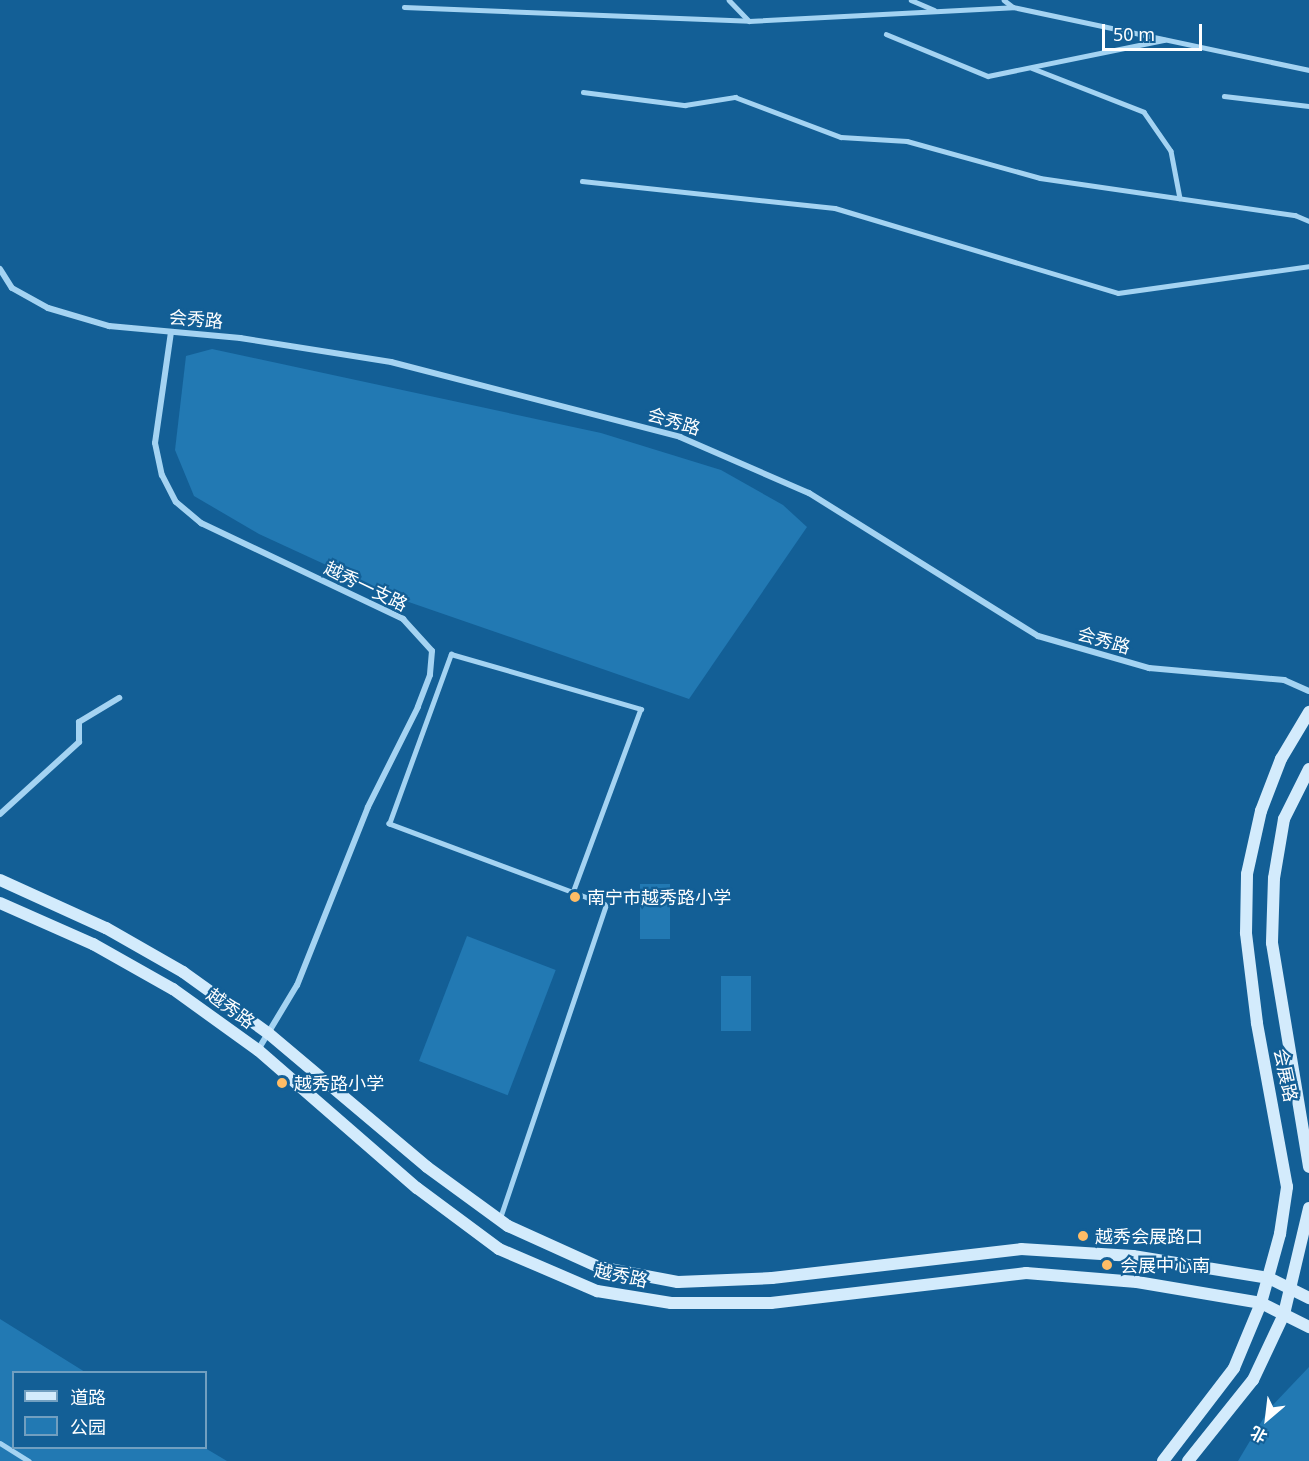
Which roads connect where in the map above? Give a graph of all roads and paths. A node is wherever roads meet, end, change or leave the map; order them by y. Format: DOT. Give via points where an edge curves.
graph roads {
  1 [pos="729,0"];
  2 [pos="911,0"];
  3 [pos="1004,0"];
  4 [pos="404,7"];
  5 [pos="1013,7"];
  6 [pos="937,11"];
  7 [pos="749,21"];
  8 [pos="886,34"];
  9 [pos="1166,40"];
  10 [pos="1030,67"];
  11 [pos="1309,70"];
  12 [pos="583,92"];
  13 [pos="1224,96"];
  14 [pos="1309,106"];
  15 [pos="582,181"];
  16 [pos="1180,198"];
  17 [pos="1309,221"];
  18 [pos="1309,266"];
  19 [pos="0,269"];
  20 [pos="171,332"];
  21 [pos="1309,691"];
  22 [pos="119,698"];
  23 [pos="1309,712"];
  24 [pos="1309,769"];
  25 [pos="0,814"];
  26 [pos="0,880"];
  27 [pos="573,893"];
  28 [pos="0,903"];
  29 [pos="268,1033"];
  30 [pos="258,1050"];
  31 [pos="1309,1167"];
  32 [pos="1309,1208"];
  33 [pos="499,1220"];
  34 [pos="1269,1278"];
  35 [pos="1294,1289"];
  36 [pos="1309,1298"];
  37 [pos="1261,1304"];
  38 [pos="1284,1314"];
  39 [pos="1309,1327"];
  40 [pos="0,1443"];
  41 [pos="29,1461"];
  42 [pos="1163,1461"];
  43 [pos="1188,1461"];
  1 -- 7 [label="lane"];
  2 -- 6 [label="lane"];
  3 -- 5 [label="lane"];
  4 -- 7 [label="lane"];
  5 -- 6 [label="lane"];
  5 -- 9 [label="lane"];
  6 -- 7 [label="lane"];
  8 -- 10 [label="lane" via="987,76"];
  9 -- 10 [label="lane"];
  9 -- 11 [label="lane"];
  10 -- 16 [label="lane" via="1144,112 1171,151"];
  12 -- 16 [label="lane" via="686,105 735,97 841,137 907,141 1040,178"];
  13 -- 14 [label="lane"];
  15 -- 18 [label="lane" via="835,208 1118,293"];
  16 -- 17 [label="lane" via="1295,214"];
  19 -- 20 [label="street, 会秀路" via="12,288 48,308 109,326"];
  20 -- 21 [label="street, 会秀路" via="391,362 680,437 809,493 1038,636 1149,668 1284,680"];
  20 -- 29 [label="street, 越秀一支路" via="155,443 162,475 176,502 201,523 403,619 432,651 430,675 418,707 368,807 297,985"];
  22 -- 25 [label="street" via="80,722 78,742"];
  23 -- 34 [label="main road, 会展路" via="1281,759 1261,811 1247,874 1246,933 1257,1023 1287,1186"];
  24 -- 31 [label="main road, 会展路" via="1284,819 1274,878 1272,943"];
  26 -- 29 [label="main road, 越秀路" via="106,928 174,966"];
  27 -- 27 [label="lane" via="389,824 451,654 641,710"];
  27 -- 33 [label="lane" via="606,905"];
  28 -- 30 [label="main road, 越秀路" via="93,944 173,989"];
  29 -- 30 [label="street, 越秀一支路"];
  29 -- 33 [label="main road, 越秀路" via="427,1167"];
  30 -- 37 [label="main road, 越秀路" via="417,1188 499,1249 597,1291 671,1303 771,1303 1026,1273 1137,1282"];
  32 -- 35 [label="main road"];
  33 -- 34 [label="main road, 越秀路" via="599,1267 678,1282 772,1278 1021,1249 1133,1256"];
  34 -- 35 [label="main road, 越秀路"];
  34 -- 37 [label="main road, 会展路"];
  35 -- 36 [label="main road, 越秀路"];
  35 -- 38 [label="main road"];
  37 -- 38 [label="main road, 越秀路"];
  37 -- 42 [label="main road, 会展路" via="1234,1368"];
  38 -- 39 [label="main road, 越秀路"];
  38 -- 43 [label="main road" via="1253,1380"];
  40 -- 41 [label="lane"];
}
